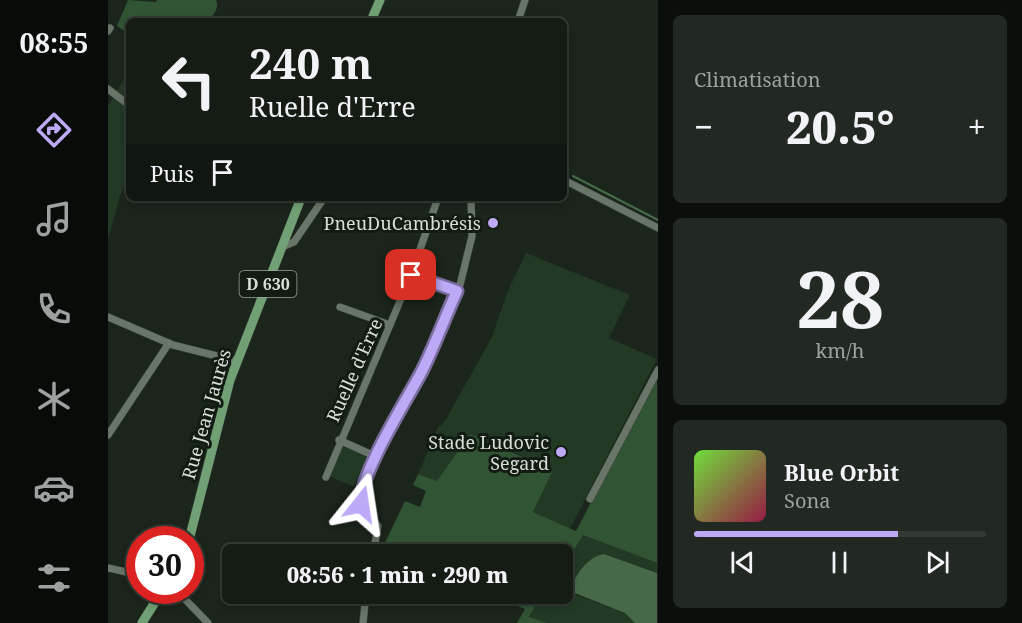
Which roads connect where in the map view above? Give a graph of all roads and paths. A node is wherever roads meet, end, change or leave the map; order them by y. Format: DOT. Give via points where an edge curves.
graph roads {
  1 [pos="380,0"];
  2 [pos="525,0"];
  3 [pos="373,18"];
  4 [pos="519,18"];
  5 [pos="108,89"];
  6 [pos="126,103"];
  7 [pos="567,182"];
  8 [pos="300,201"];
  9 [pos="322,201"];
  10 [pos="437,201"];
  11 [pos="471,201"];
  12 [pos="657,228"];
  13 [pos="282,247"];
  14 [pos="411,275"];
  15 [pos="457,291"];
  16 [pos="340,307"];
  17 [pos="108,317"];
  18 [pos="390,325"];
  19 [pos="168,343"];
  20 [pos="237,361"];
  21 [pos="657,370"];
  22 [pos="108,435"];
  23 [pos="339,440"];
  24 [pos="377,457"];
  25 [pos="326,477"];
  26 [pos="590,499"];
  27 [pos="192,526"];
  28 [pos="375,544"];
  29 [pos="108,568"];
  30 [pos="126,572"];
  31 [pos="154,604"];
  32 [pos="190,604"];
  33 [pos="365,604"];
  34 [pos="142,623"];
  35 [pos="208,623"];
  36 [pos="363,623"];
  1 -- 3 [label="main road"];
  2 -- 4 [label="street"];
  5 -- 6 [label="street"];
  7 -- 12 [label="street"];
  8 -- 13 [label="main road, Rue Jean Jaurès / D 630"];
  9 -- 13 [label="street" via="294,242"];
  10 -- 14 [label="street, Ruelle d'Erre"];
  11 -- 15 [label="street" via="472,236"];
  13 -- 20 [label="main road, Rue Jean Jaurès / D 630"];
  14 -- 15 [label="street"];
  14 -- 18 [label="street, Ruelle d'Erre"];
  15 -- 24 [label="street" via="422,371"];
  16 -- 18 [label="street"];
  17 -- 19 [label="street"];
  18 -- 23 [label="street, Ruelle d'Erre"];
  19 -- 20 [label="street"];
  19 -- 22 [label="street"];
  20 -- 27 [label="main road, Rue Jean Jaurès / D 630"];
  21 -- 26 [label="street"];
  23 -- 24 [label="street"];
  23 -- 25 [label="street, Ruelle d'Erre"];
  24 -- 28 [label="street" via="361,497 364,509 378,526"];
  29 -- 30 [label="street"];
  31 -- 34 [label="main road"];
  32 -- 35 [label="street"];
  33 -- 36 [label="street"];
}
